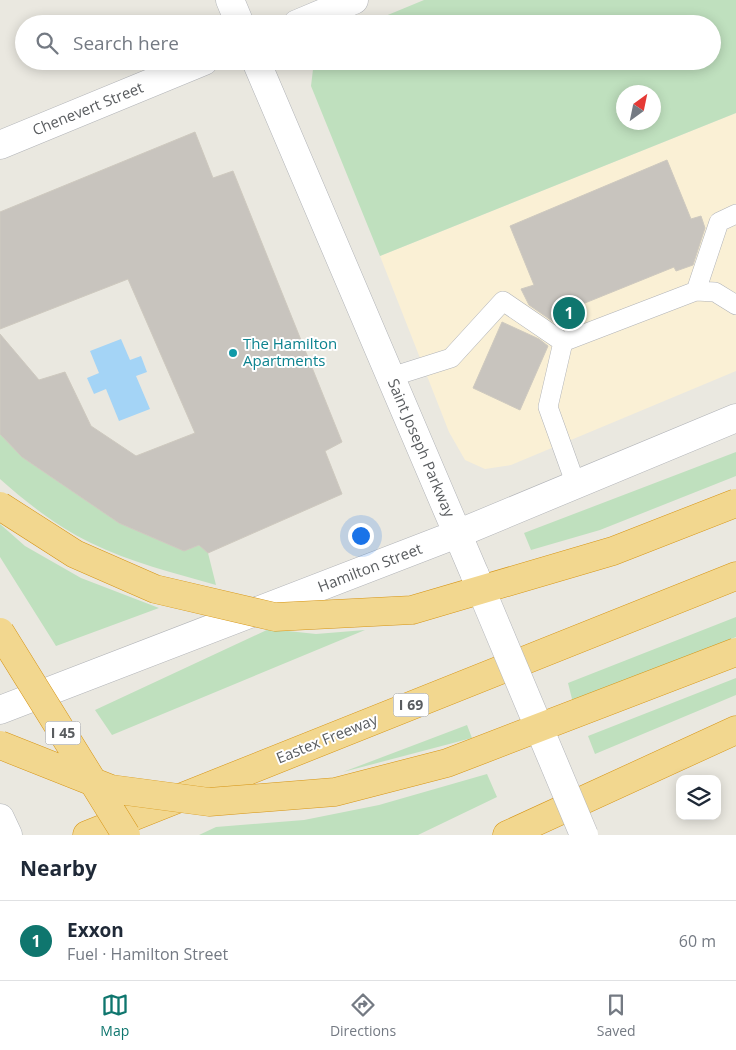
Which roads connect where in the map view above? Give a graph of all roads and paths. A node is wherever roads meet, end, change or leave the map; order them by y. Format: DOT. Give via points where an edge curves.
graph roads {
  1 [pos="230,0"];
  2 [pos="354,0"];
  3 [pos="236,15"];
  4 [pos="318,15"];
  5 [pos="182,70"];
  6 [pos="260,70"];
  7 [pos="0,145"];
  8 [pos="736,214"];
  9 [pos="696,291"];
  10 [pos="736,304"];
  11 [pos="563,342"];
  12 [pos="391,377"];
  13 [pos="736,418"];
  14 [pos="576,485"];
  15 [pos="736,502"];
  16 [pos="0,506"];
  17 [pos="457,534"];
  18 [pos="736,576"];
  19 [pos="0,632"];
  20 [pos="736,652"];
  21 [pos="0,710"];
  22 [pos="736,730"];
  23 [pos="0,745"];
  24 [pos="0,818"];
  25 [pos="8,835"];
  26 [pos="86,835"];
  27 [pos="126,835"];
  28 [pos="507,835"];
  29 [pos="584,835"];
  1 -- 3 [label="street"];
  2 -- 4 [label="street"];
  5 -- 7 [label="street, Chenevert Street"];
  6 -- 12 [label="street, Saint Joseph Parkway"];
  8 -- 9 [label="lane" via="719,222"];
  9 -- 10 [label="lane" via="714,292"];
  9 -- 11 [label="lane"];
  11 -- 12 [label="lane" via="502,300 451,358"];
  11 -- 14 [label="lane" via="548,407"];
  12 -- 17 [label="street, Saint Joseph Parkway"];
  13 -- 14 [label="street, Hamilton Street"];
  14 -- 17 [label="street, Hamilton Street"];
  15 -- 16 [label="highway, bridge" via="613,551 412,610 275,617 155,589 76,554"];
  17 -- 21 [label="street, Hamilton Street"];
  17 -- 29 [label="street, Saint Joseph Parkway, bridge"];
  18 -- 26 [label="highway, Eastex Freeway / I 69"];
  19 -- 27 [label="highway, I 45, bridge"];
  20 -- 23 [label="highway, bridge" via="447,764 335,792 209,802 111,790"];
  22 -- 28 [label="highway"];
  24 -- 25 [label="street"];
}
